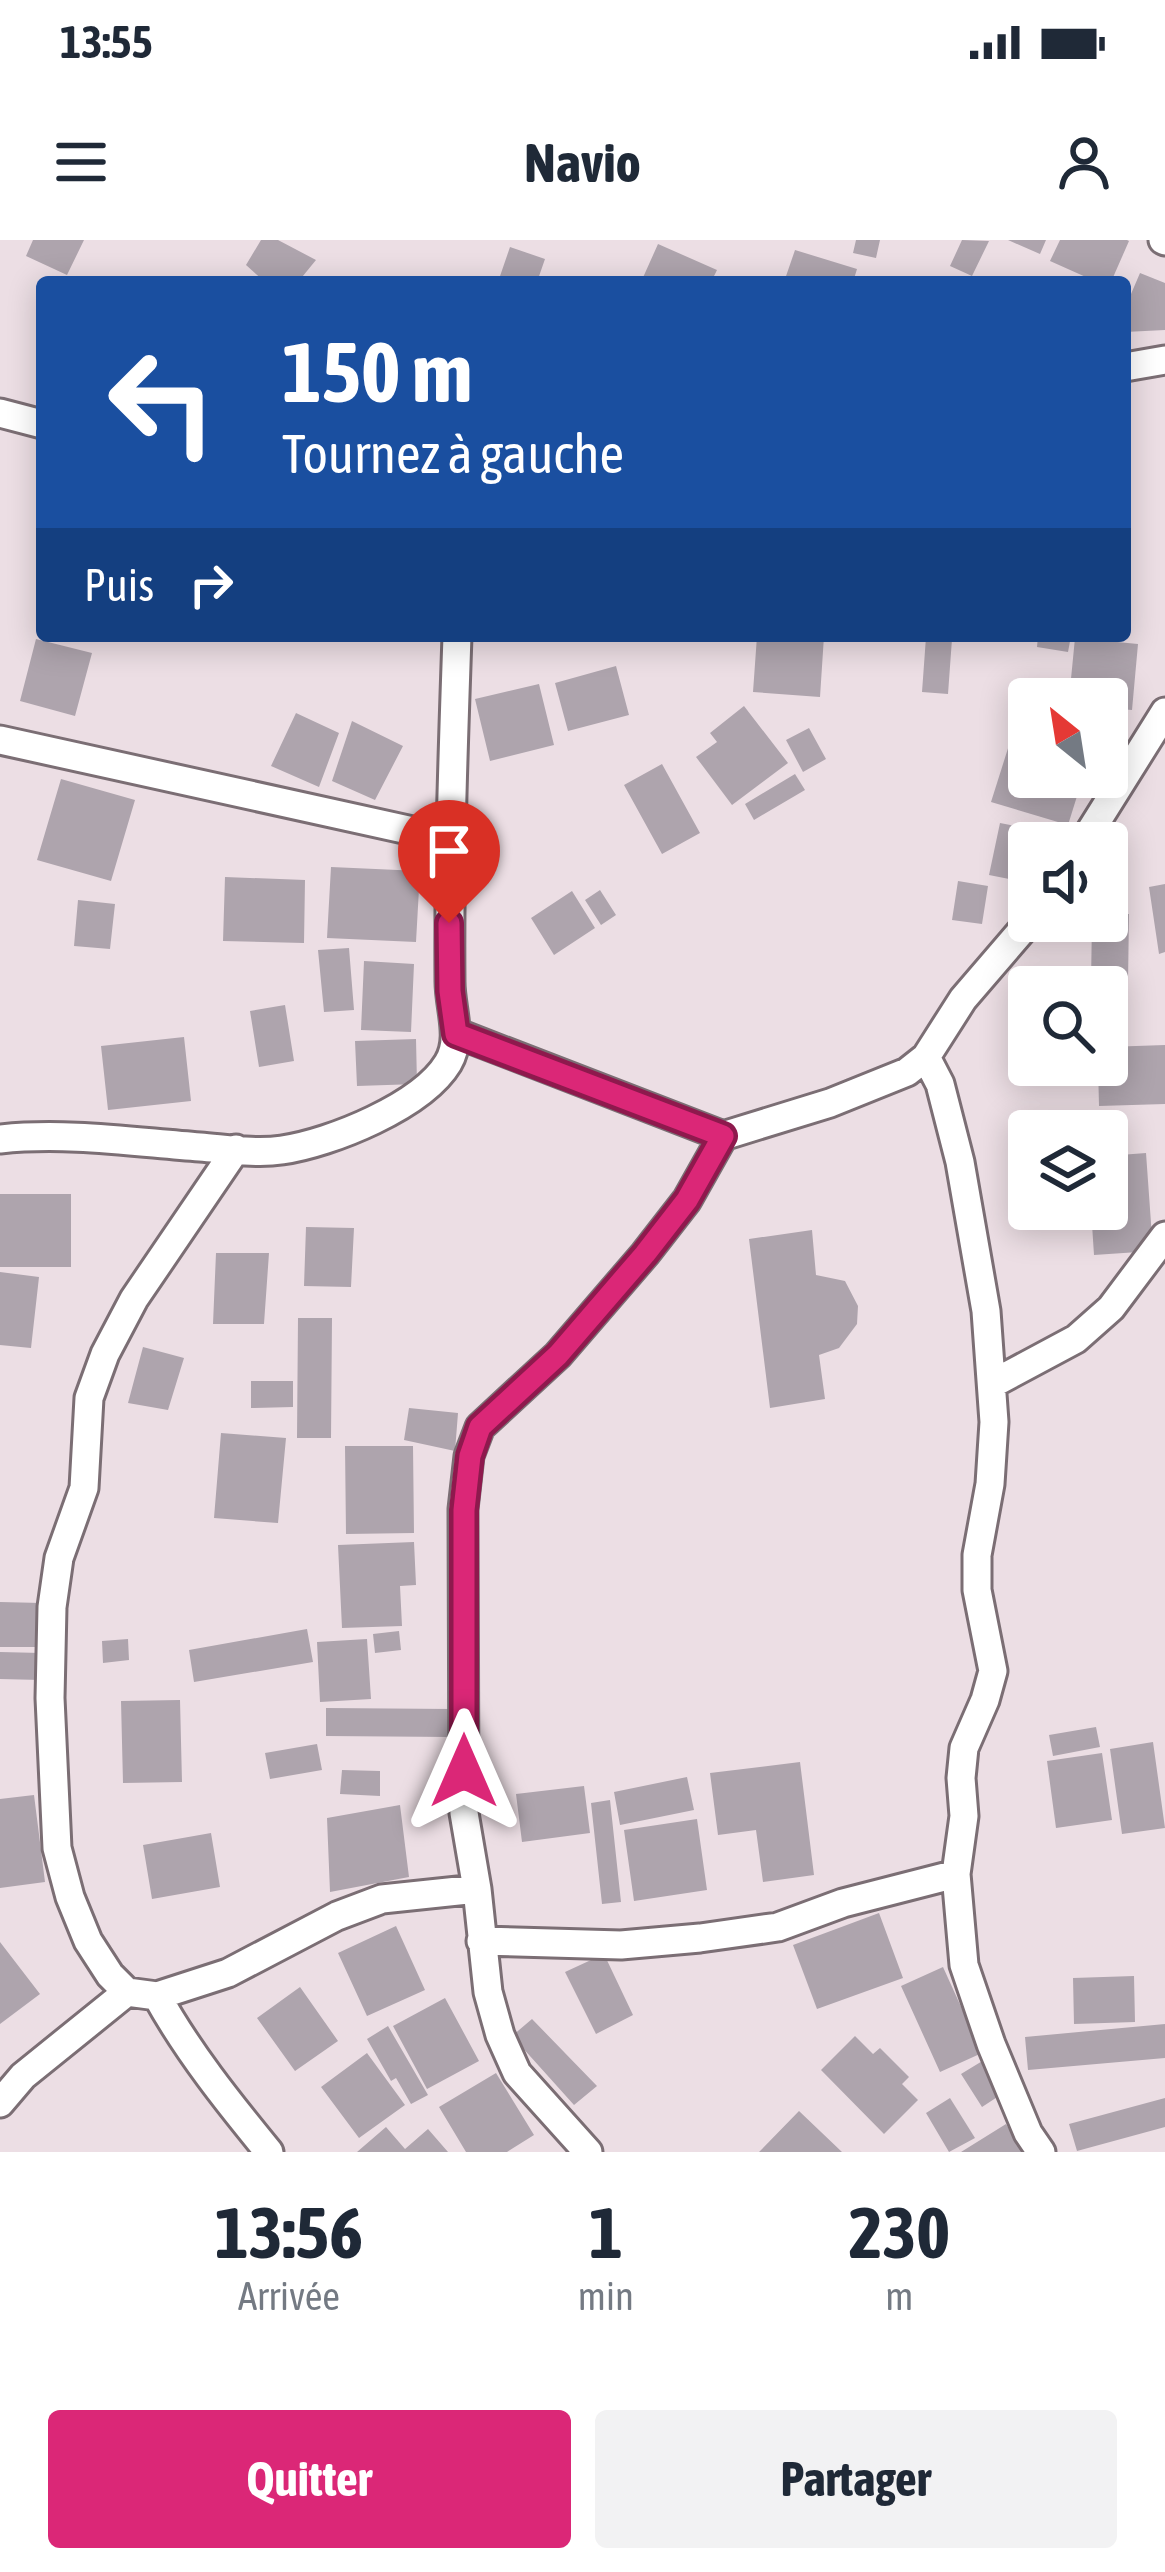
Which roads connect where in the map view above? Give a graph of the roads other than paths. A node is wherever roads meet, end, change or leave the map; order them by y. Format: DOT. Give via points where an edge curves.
graph roads {
  1 [pos="1165,360"];
  2 [pos="1131,366"];
  3 [pos="2,419"];
  4 [pos="36,423"];
  5 [pos="457,642"];
  6 [pos="1165,712"];
  7 [pos="0,740"];
  8 [pos="1096,822"];
  9 [pos="449,839"];
  10 [pos="1012,942"];
  11 [pos="456,1034"];
  12 [pos="926,1057"];
  13 [pos="723,1136"];
  14 [pos="0,1138"];
  15 [pos="236,1149"];
  16 [pos="1165,1236"];
  17 [pos="992,1384"];
  18 [pos="956,1874"];
  19 [pos="477,1889"];
  20 [pos="481,1941"];
  21 [pos="128,1992"];
  22 [pos="157,1996"];
  23 [pos="0,2103"];
  24 [pos="269,2152"];
  25 [pos="588,2152"];
  26 [pos="1041,2152"];
  1 -- 2 [label="street"];
  3 -- 4 [label="street"];
  5 -- 9 [label="street"];
  6 -- 8 [label="street"];
  7 -- 9 [label="street"];
  9 -- 11 [label="street"];
  10 -- 12 [label="street"];
  11 -- 13 [label="street"];
  11 -- 15 [label="street" via="449,1062 382,1115 280,1151"];
  12 -- 13 [label="street" via="830,1103"];
  12 -- 17 [label="street" via="956,1144"];
  13 -- 19 [label="street" via="645,1254 558,1355 480,1427 470,1456 464,1813"];
  14 -- 15 [label="street"];
  15 -- 21 [label="street" via="105,1354 89,1398 84,1488 52,1607 57,1848 88,1941"];
  16 -- 17 [label="street" via="1112,1308 1076,1339"];
  17 -- 18 [label="street" via="991,1484 977,1590 993,1671 964,1748"];
  18 -- 20 [label="street" via="778,1927 621,1945"];
  18 -- 26 [label="street" via="964,1965"];
  19 -- 20 [label="street"];
  19 -- 22 [label="street" via="382,1899 228,1973"];
  20 -- 25 [label="street" via="488,1992 517,2072"];
  21 -- 22 [label="street"];
  21 -- 23 [label="street"];
  22 -- 24 [label="street"];
}
